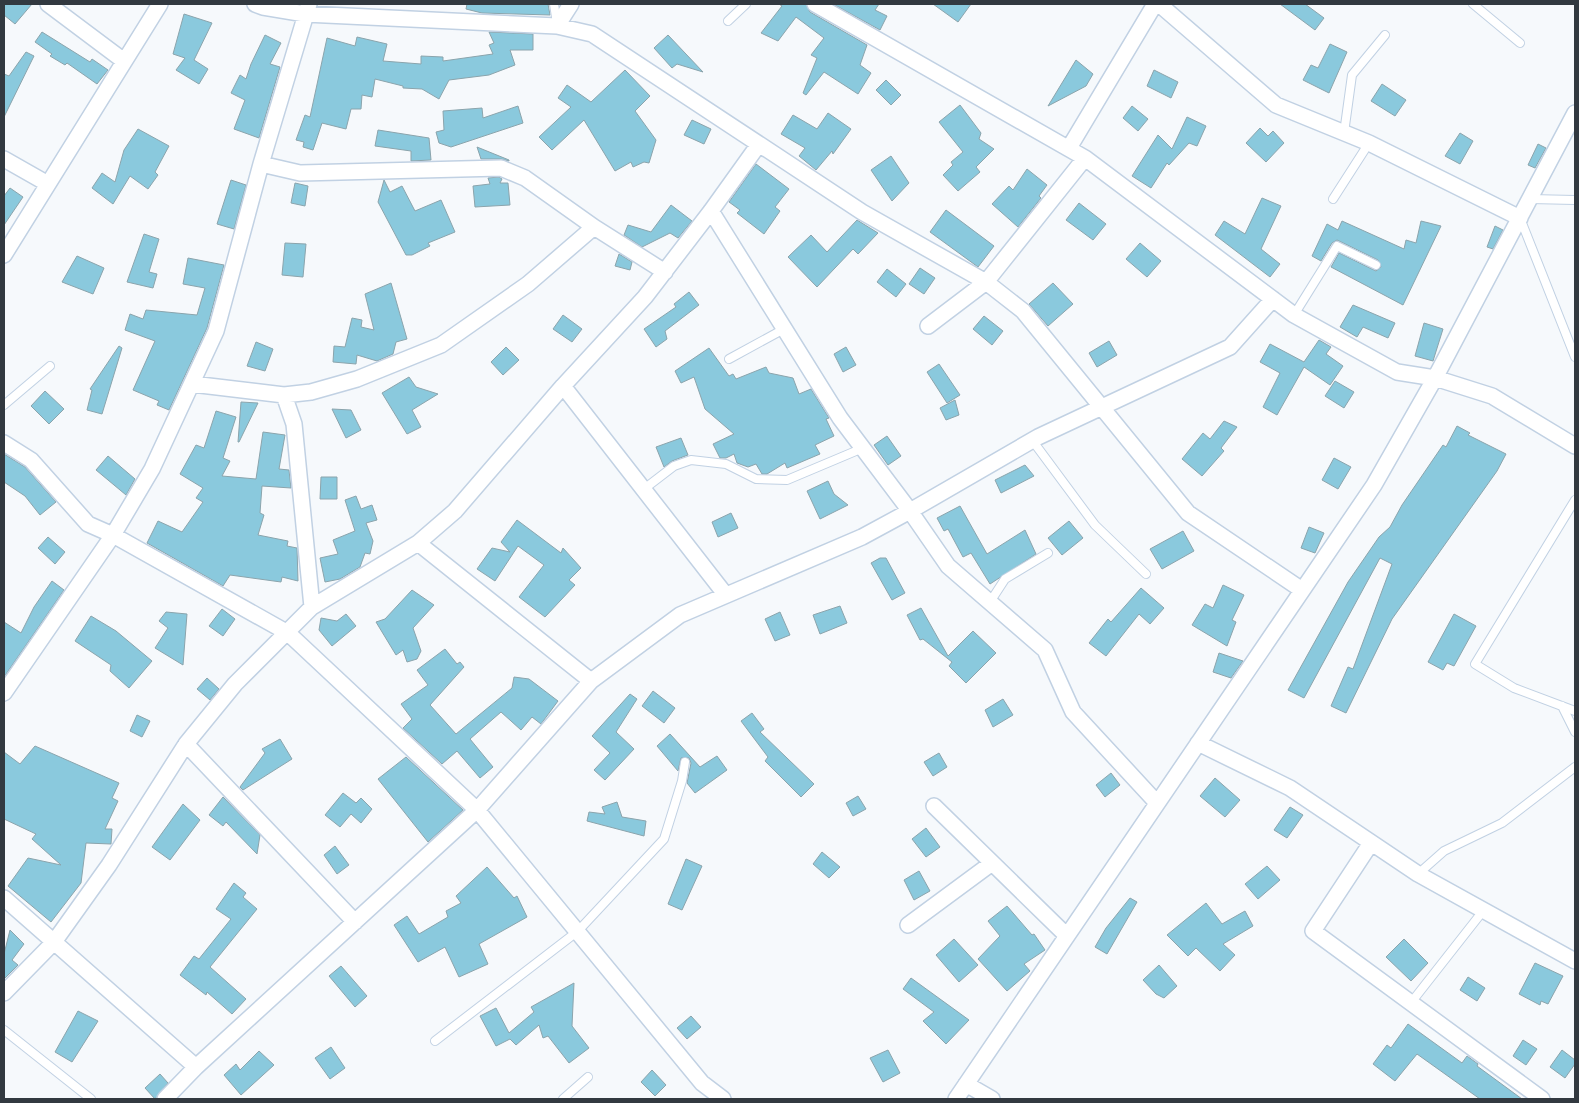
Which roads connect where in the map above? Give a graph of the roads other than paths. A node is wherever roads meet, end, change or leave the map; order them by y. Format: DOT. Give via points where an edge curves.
graph roads {
  1 [pos="48,4"];
  2 [pos="160,4"];
  3 [pos="255,4"];
  4 [pos="554,4"];
  5 [pos="571,4"];
  6 [pos="746,4"];
  7 [pos="815,4"];
  8 [pos="1154,4"];
  9 [pos="1158,4"];
  10 [pos="1473,4"];
  11 [pos="307,9"];
  12 [pos="728,21"];
  13 [pos="557,26"];
  14 [pos="1385,34"];
  15 [pos="1520,43"];
  16 [pos="124,61"];
  17 [pos="1575,113"];
  18 [pos="1344,133"];
  19 [pos="1369,143"];
  20 [pos="758,144"];
  21 [pos="1069,148"];
  22 [pos="1085,158"];
  23 [pos="4,159"];
  24 [pos="261,164"];
  25 [pos="48,184"];
  26 [pos="1333,198"];
  27 [pos="1530,199"];
  28 [pos="1575,200"];
  29 [pos="711,211"];
  30 [pos="1520,218"];
  31 [pos="594,227"];
  32 [pos="4,255"];
  33 [pos="1376,265"];
  34 [pos="664,272"];
  35 [pos="986,282"];
  36 [pos="1273,299"];
  37 [pos="1294,315"];
  38 [pos="928,326"];
  39 [pos="784,329"];
  40 [pos="1575,357"];
  41 [pos="729,360"];
  42 [pos="50,366"];
  43 [pos="1435,378"];
  44 [pos="192,384"];
  45 [pos="563,386"];
  46 [pos="284,395"];
  47 [pos="4,405"];
  48 [pos="1101,408"];
  49 [pos="1032,440"];
  50 [pos="4,443"];
  51 [pos="1575,446"];
  52 [pos="863,448"];
  53 [pos="644,489"];
  54 [pos="1575,500"];
  55 [pos="910,511"];
  56 [pos="113,535"];
  57 [pos="418,543"];
  58 [pos="1048,553"];
  59 [pos="1146,574"];
  60 [pos="1302,590"];
  61 [pos="725,594"];
  62 [pos="990,602"];
  63 [pos="312,607"];
  64 [pos="288,633"];
  65 [pos="591,681"];
  66 [pos="4,693"];
  67 [pos="1562,706"];
  68 [pos="1575,711"];
  69 [pos="1575,732"];
  70 [pos="1198,743"];
  71 [pos="186,744"];
  72 [pos="685,762"];
  73 [pos="1575,767"];
  74 [pos="1157,803"];
  75 [pos="934,806"];
  76 [pos="477,810"];
  77 [pos="1371,843"];
  78 [pos="992,863"];
  79 [pos="1418,874"];
  80 [pos="4,898"];
  81 [pos="1483,911"];
  82 [pos="355,922"];
  83 [pos="908,925"];
  84 [pos="578,931"];
  85 [pos="1067,936"];
  86 [pos="54,942"];
  87 [pos="1575,961"];
  88 [pos="4,993"];
  89 [pos="1410,1004"];
  90 [pos="4,1030"];
  91 [pos="435,1041"];
  92 [pos="196,1068"];
  93 [pos="588,1076"];
  94 [pos="966,1084"];
  95 [pos="178,1093"];
  96 [pos="1535,1097"];
  97 [pos="91,1099"];
  98 [pos="165,1099"];
  99 [pos="564,1099"];
  100 [pos="723,1099"];
  101 [pos="956,1099"];
  102 [pos="992,1099"];
  1 -- 16 [label="street"];
  2 -- 16 [label="street"];
  3 -- 11 [label="street"];
  4 -- 13 [label="lane"];
  5 -- 13 [label="street"];
  6 -- 12 [label="lane"];
  7 -- 21 [label="street"];
  8 -- 21 [label="street"];
  9 -- 18 [label="street" via="1276,105"];
  10 -- 15 [label="lane"];
  11 -- 13 [label="street"];
  11 -- 24 [label="street"];
  13 -- 20 [label="street" via="592,34"];
  14 -- 18 [label="lane" via="1352,75"];
  16 -- 25 [label="street"];
  17 -- 27 [label="street"];
  18 -- 19 [label="street"];
  19 -- 26 [label="lane"];
  19 -- 30 [label="street"];
  20 -- 29 [label="street"];
  20 -- 35 [label="street" via="862,212"];
  21 -- 22 [label="street"];
  22 -- 35 [label="street"];
  22 -- 36 [label="street"];
  23 -- 25 [label="street"];
  24 -- 31 [label="street" via="300,173 501,168 525,178"];
  24 -- 44 [label="street" via="216,331"];
  25 -- 32 [label="street"];
  27 -- 28 [label="lane"];
  27 -- 30 [label="street"];
  29 -- 34 [label="street"];
  29 -- 39 [label="street"];
  30 -- 40 [label="lane"];
  30 -- 43 [label="street"];
  31 -- 34 [label="street"];
  31 -- 46 [label="street" via="528,284 441,345 357,379 311,392"];
  33 -- 37 [label="lane" via="1337,246"];
  34 -- 45 [label="street"];
  35 -- 38 [label="street"];
  35 -- 48 [label="street" via="1023,311"];
  36 -- 37 [label="street"];
  36 -- 48 [label="street" via="1230,347"];
  37 -- 43 [label="street" via="1397,372"];
  39 -- 41 [label="lane"];
  39 -- 52 [label="street" via="840,418"];
  42 -- 47 [label="lane"];
  43 -- 51 [label="street" via="1492,396"];
  43 -- 60 [label="street" via="1374,484"];
  44 -- 46 [label="street"];
  44 -- 56 [label="street" via="152,468"];
  45 -- 53 [label="street"];
  45 -- 57 [label="street" via="455,511"];
  46 -- 63 [label="street" via="294,424"];
  48 -- 49 [label="street"];
  48 -- 60 [label="street" via="1188,513"];
  49 -- 55 [label="street"];
  49 -- 59 [label="lane" via="1095,525"];
  50 -- 56 [label="street" via="31,460 88,524"];
  52 -- 53 [label="lane" via="787,480 756,480 726,464 692,460 674,466"];
  52 -- 55 [label="street"];
  53 -- 61 [label="street"];
  54 -- 67 [label="lane" via="1475,664 1514,688"];
  55 -- 61 [label="street" via="862,537"];
  55 -- 62 [label="street" via="948,566"];
  56 -- 64 [label="street"];
  56 -- 66 [label="street"];
  57 -- 63 [label="street"];
  57 -- 65 [label="street"];
  58 -- 62 [label="lane" via="1006,578"];
  60 -- 70 [label="street"];
  61 -- 65 [label="street" via="680,615"];
  62 -- 74 [label="street" via="1045,650 1073,712"];
  63 -- 64 [label="street"];
  64 -- 71 [label="street" via="236,684"];
  64 -- 76 [label="street"];
  65 -- 76 [label="street"];
  67 -- 68 [label="lane"];
  67 -- 69 [label="lane"];
  70 -- 74 [label="street"];
  70 -- 77 [label="street" via="1290,788"];
  71 -- 82 [label="street"];
  71 -- 86 [label="street" via="109,865"];
  72 -- 84 [label="lane" via="664,839"];
  73 -- 79 [label="lane" via="1502,823 1444,851"];
  74 -- 85 [label="street"];
  75 -- 78 [label="street"];
  76 -- 82 [label="street"];
  76 -- 84 [label="street"];
  77 -- 79 [label="street"];
  77 -- 89 [label="street" via="1313,931"];
  78 -- 83 [label="street"];
  78 -- 85 [label="street"];
  79 -- 81 [label="street"];
  80 -- 86 [label="street"];
  81 -- 87 [label="street"];
  81 -- 89 [label="lane"];
  82 -- 92 [label="street"];
  84 -- 91 [label="lane"];
  84 -- 100 [label="street" via="702,1083"];
  85 -- 94 [label="street"];
  86 -- 88 [label="street"];
  86 -- 92 [label="street"];
  89 -- 96 [label="street"];
  90 -- 97 [label="lane"];
  92 -- 95 [label="street"];
  93 -- 99 [label="lane"];
  94 -- 101 [label="street"];
  94 -- 102 [label="street"];
  95 -- 98 [label="street"];
}
